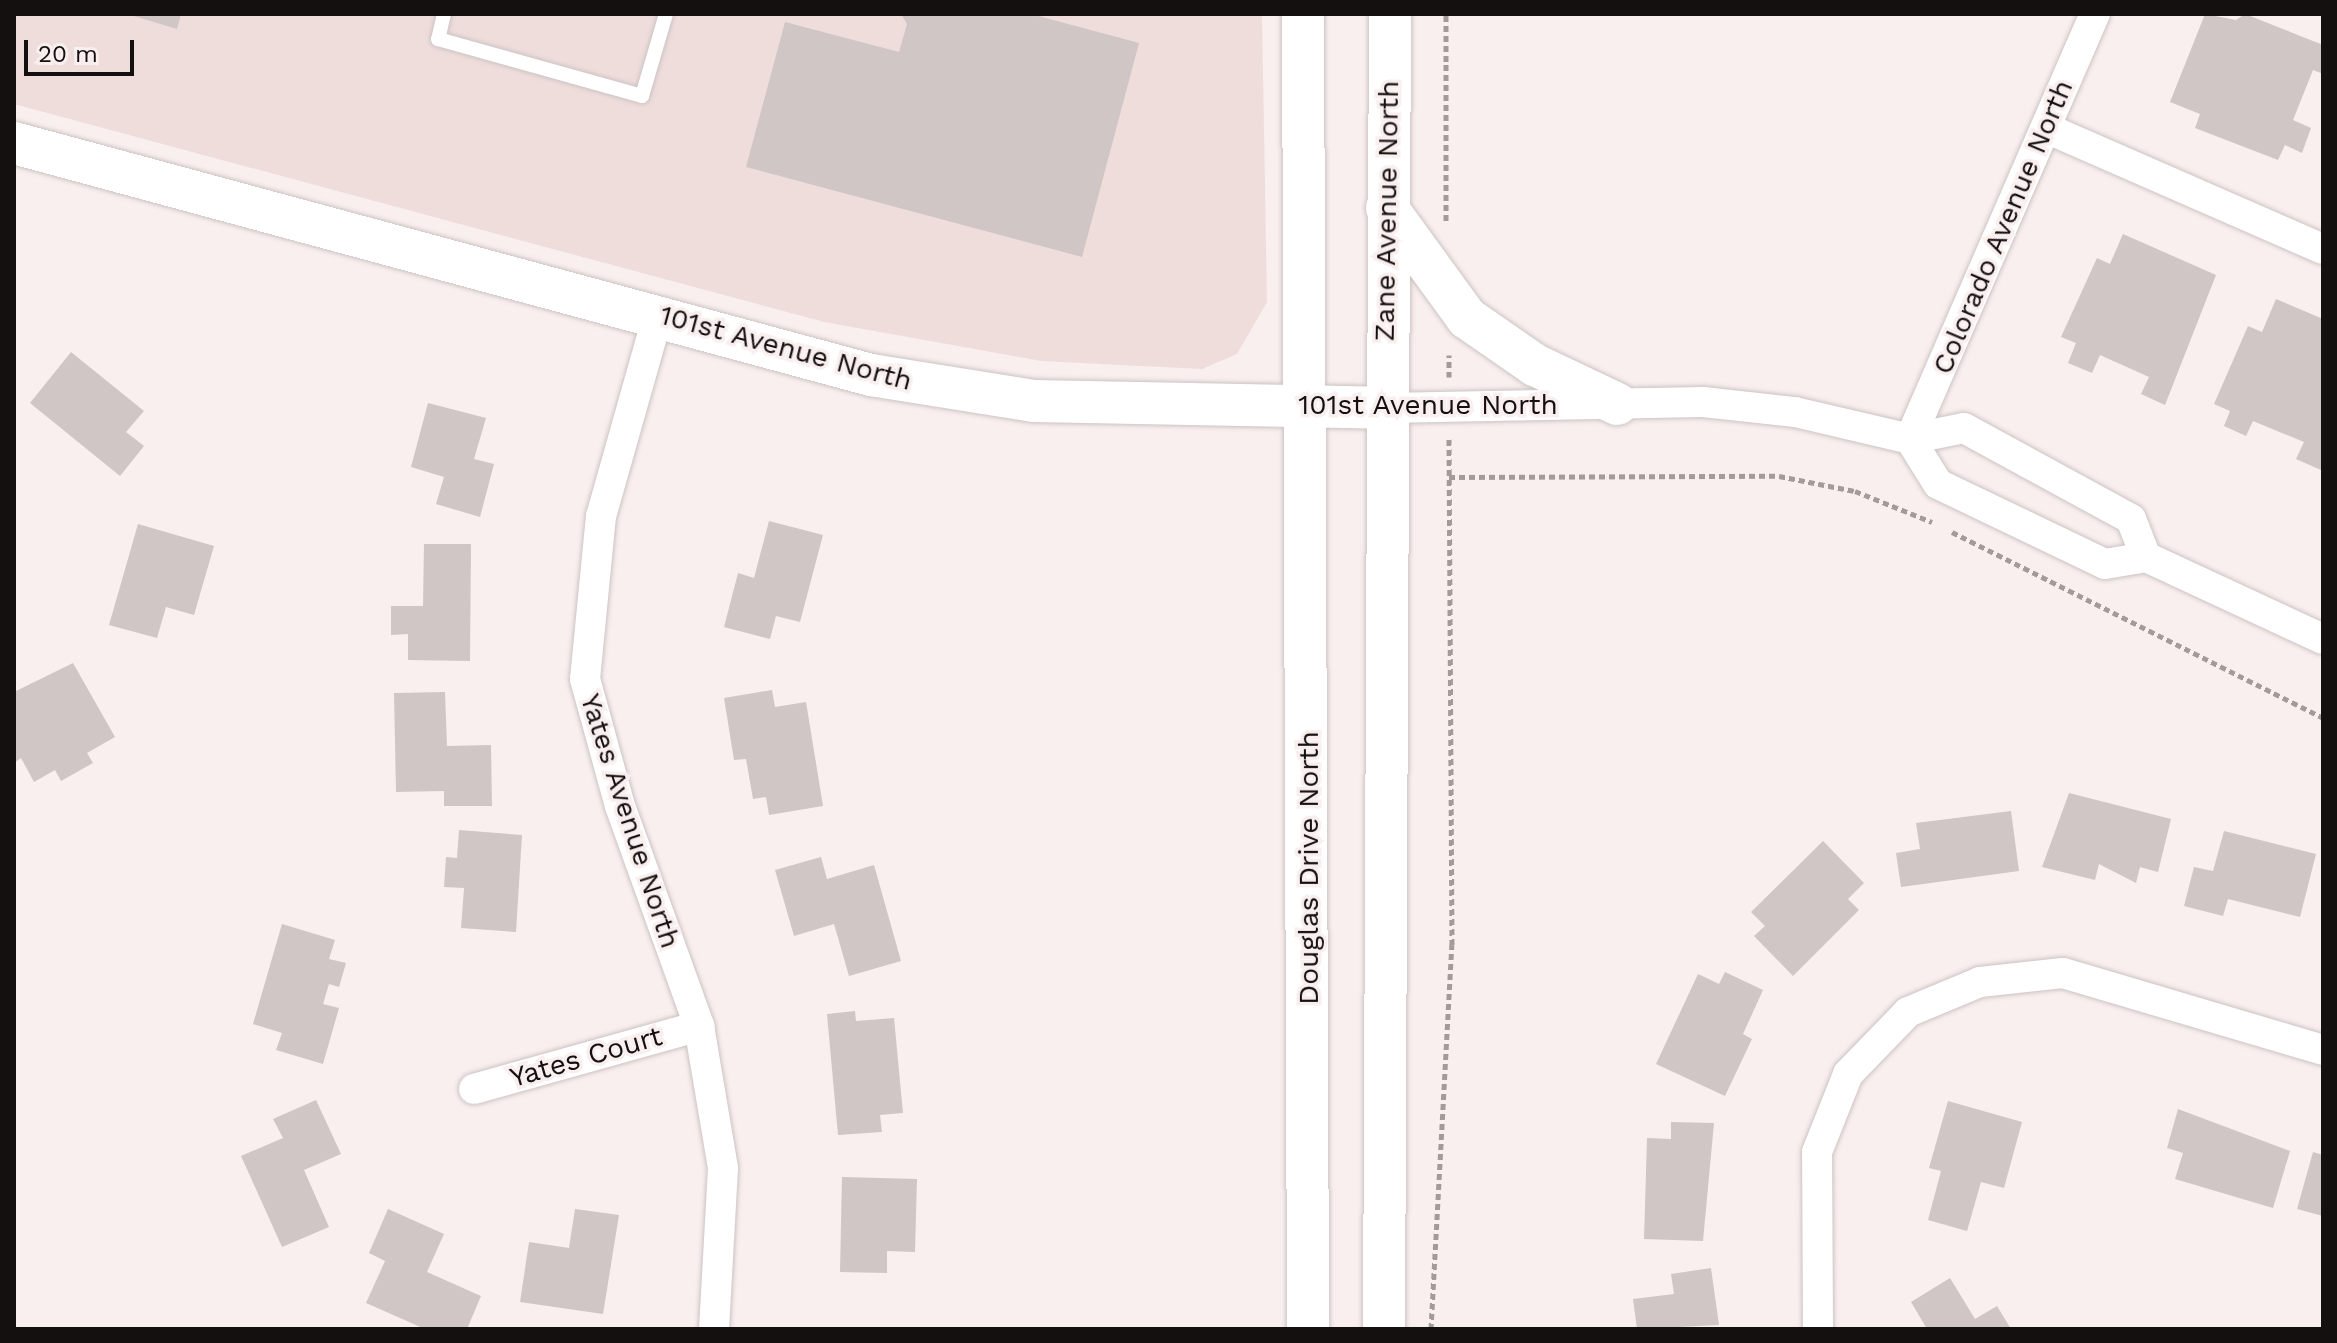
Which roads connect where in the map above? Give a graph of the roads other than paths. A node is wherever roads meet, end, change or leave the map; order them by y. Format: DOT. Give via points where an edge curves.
graph roads {
  1 [pos="444,14"];
  2 [pos="666,14"];
  3 [pos="1303,14"];
  4 [pos="1390,14"];
  5 [pos="2095,14"];
  6 [pos="2046,128"];
  7 [pos="14,143"];
  8 [pos="1387,208"];
  9 [pos="2323,249"];
  10 [pos="658,315"];
  11 [pos="1617,404"];
  12 [pos="1309,407"];
  13 [pos="1385,408"];
  14 [pos="1910,439"];
  15 [pos="2146,557"];
  16 [pos="2323,639"];
  17 [pos="699,1026"];
  18 [pos="2323,1050"];
  19 [pos="474,1089"];
  20 [pos="714,1329"];
  21 [pos="1308,1329"];
  22 [pos="1384,1329"];
  23 [pos="1818,1329"];
  1 -- 2 [label="lane" via="438,39 642,96"];
  3 -- 12 [label="main road"];
  4 -- 8 [label="main road, Zane Avenue North"];
  5 -- 6 [label="street, Colorado Avenue North"];
  6 -- 9 [label="street"];
  6 -- 14 [label="street, Colorado Avenue North"];
  7 -- 10 [label="main road, 101st Avenue North"];
  8 -- 11 [label="main road" via="1467,318 1535,365"];
  8 -- 13 [label="main road, Zane Avenue North"];
  10 -- 12 [label="main road, 101st Avenue North" via="871,375 1034,401"];
  10 -- 17 [label="street, Yates Avenue North" via="601,516 585,679 620,806"];
  11 -- 13 [label="street, 101st Avenue North"];
  11 -- 14 [label="street, 101st Avenue North" via="1703,402 1795,412"];
  12 -- 13 [label="main road, 101st Avenue North"];
  12 -- 21 [label="main road, Douglas Drive North"];
  13 -- 22 [label="main road"];
  14 -- 15 [label="street" via="1938,484 2105,564"];
  14 -- 15 [label="street, 101st Avenue North" via="1964,428 2131,519"];
  15 -- 16 [label="street"];
  17 -- 19 [label="street, Yates Court"];
  17 -- 20 [label="street, Yates Avenue North" via="723,1168"];
  18 -- 23 [label="street" via="2063,973 1980,982 1908,1012 1848,1074 1817,1152"];
}
